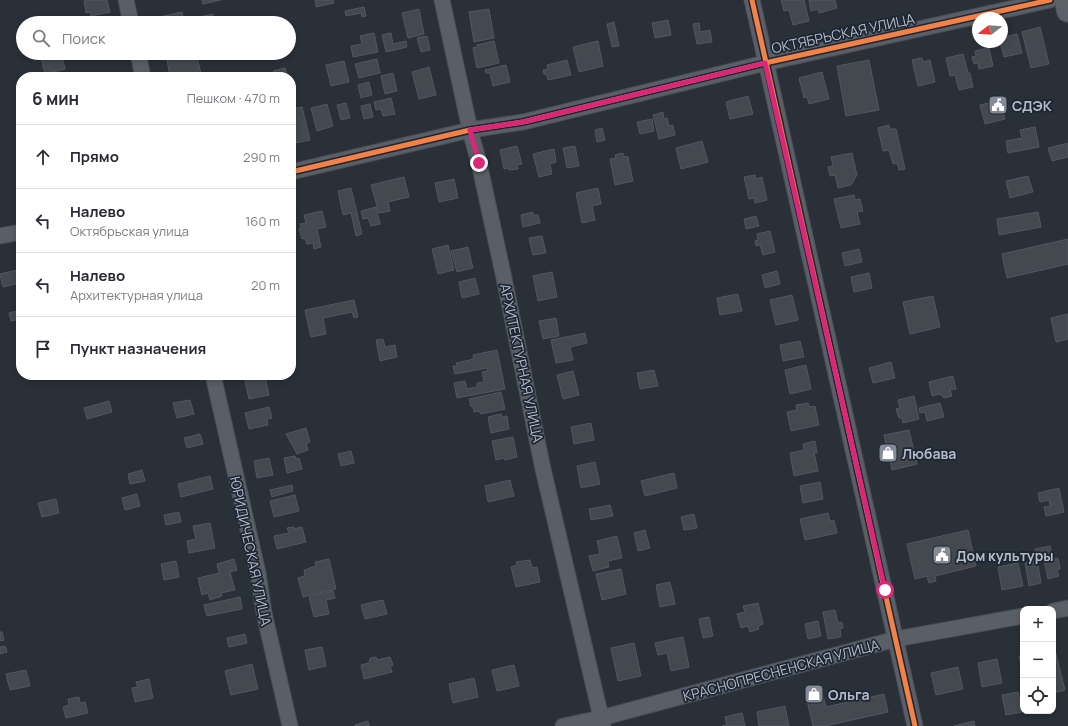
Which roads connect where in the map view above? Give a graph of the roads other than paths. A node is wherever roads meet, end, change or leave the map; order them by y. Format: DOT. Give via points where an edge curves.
graph roads {
  1 [pos="126,0"];
  2 [pos="442,0"];
  3 [pos="752,0"];
  4 [pos="1050,0"];
  5 [pos="1066,0"];
  6 [pos="1068,11"];
  7 [pos="129,16"];
  8 [pos="139,60"];
  9 [pos="765,63"];
  10 [pos="142,72"];
  11 [pos="470,130"];
  12 [pos="296,171"];
  13 [pos="16,233"];
  14 [pos="0,236"];
  15 [pos="214,380"];
  16 [pos="1068,608"];
  17 [pos="1056,610"];
  18 [pos="1020,617"];
  19 [pos="896,639"];
  20 [pos="602,722"];
  21 [pos="290,726"];
  22 [pos="563,726"];
  23 [pos="915,726"];
  1 -- 7 [label="street"];
  2 -- 11 [label="street, АРХИТЕКТУРНАЯ УЛИЦА"];
  3 -- 9 [label="street"];
  4 -- 9 [label="street, ОКТЯБРЬСКАЯ УЛИЦА"];
  5 -- 6 [label="main road"];
  8 -- 10 [label="street"];
  9 -- 11 [label="street, ОКТЯБРЬСКАЯ УЛИЦА" via="523,122"];
  9 -- 19 [label="street"];
  11 -- 12 [label="street, ОКТЯБРЬСКАЯ УЛИЦА"];
  11 -- 20 [label="street, АРХИТЕКТУРНАЯ УЛИЦА" via="504,278 543,469"];
  13 -- 14 [label="street"];
  15 -- 21 [label="street, ЮРИДИЧЕСКАЯ УЛИЦА"];
  16 -- 17 [label="street"];
  18 -- 19 [label="street, КРАСНОПРЕСНЕНСКАЯ УЛИЦА"];
  19 -- 20 [label="street, КРАСНОПРЕСНЕНСКАЯ УЛИЦА"];
  19 -- 23 [label="street"];
  20 -- 22 [label="street, КРАСНОПРЕСНЕНСКАЯ УЛИЦА"];
}
